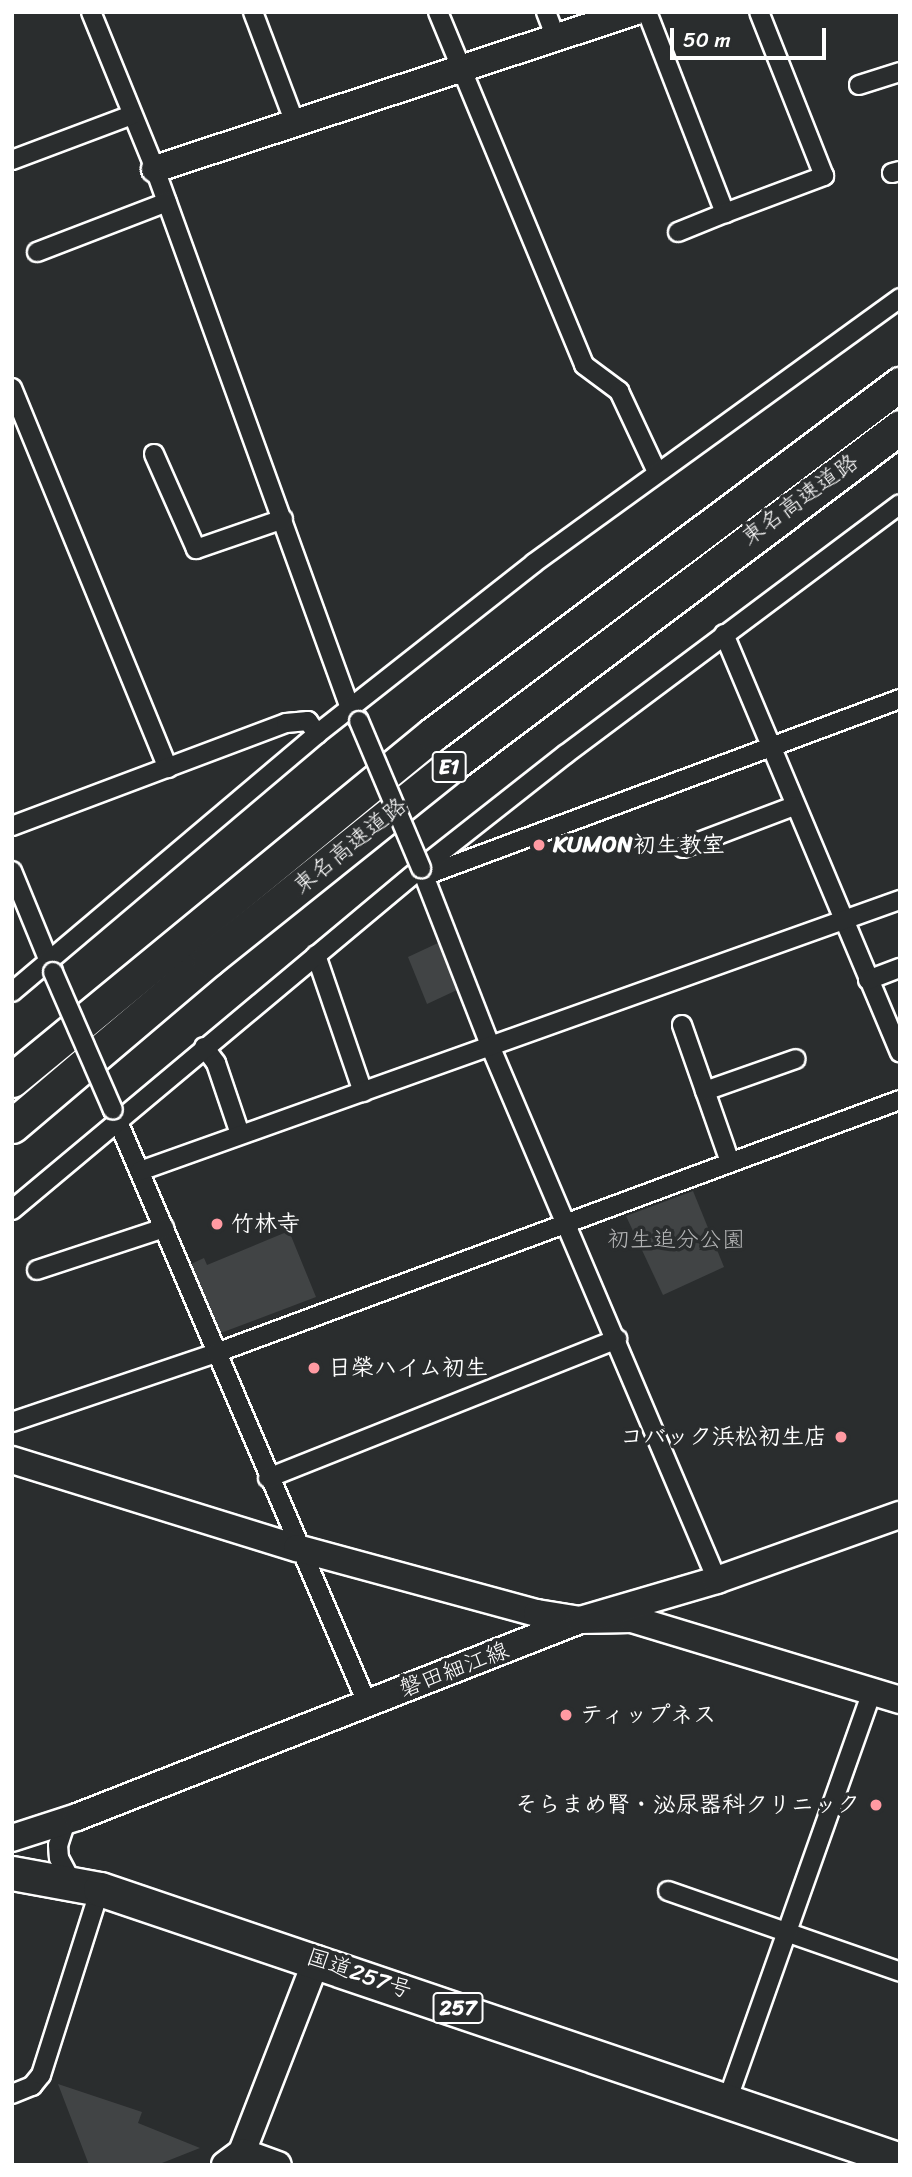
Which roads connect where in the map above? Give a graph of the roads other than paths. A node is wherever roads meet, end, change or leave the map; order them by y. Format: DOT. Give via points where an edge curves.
graph roads {
  1 [pos="91,12"];
  2 [pos="253,12"];
  3 [pos="438,12"];
  4 [pos="546,12"];
  5 [pos="634,12"];
  6 [pos="647,12"];
  7 [pos="760,12"];
  8 [pos="556,38"];
  9 [pos="459,69"];
  10 [pos="900,72"];
  11 [pos="859,85"];
  12 [pos="132,115"];
  13 [pos="295,123"];
  14 [pos="12,160"];
  15 [pos="155,169"];
  16 [pos="167,202"];
  17 [pos="725,213"];
  18 [pos="678,232"];
  19 [pos="37,253"];
  20 [pos="900,298"];
  21 [pos="900,384"];
  22 [pos="12,388"];
  23 [pos="900,427"];
  24 [pos="154,454"];
  25 [pos="656,470"];
  26 [pos="900,504"];
  27 [pos="283,519"];
  28 [pos="724,634"];
  29 [pos="900,699"];
  30 [pos="355,716"];
  31 [pos="317,734"];
  32 [pos="771,746"];
  33 [pos="167,768"];
  34 [pos="794,807"];
  35 [pos="12,826"];
  36 [pos="683,848"];
  37 [pos="12,871"];
  38 [pos="422,872"];
  39 [pos="900,900"];
  40 [pos="842,922"];
  41 [pos="316,955"];
  42 [pos="51,966"];
  43 [pos="900,968"];
  44 [pos="868,980"];
  45 [pos="12,992"];
  46 [pos="682,1026"];
  47 [pos="204,1047"];
  48 [pos="491,1048"];
  49 [pos="900,1052"];
  50 [pos="796,1059"];
  51 [pos="12,1080"];
  52 [pos="705,1091"];
  53 [pos="363,1093"];
  54 [pos="900,1100"];
  55 [pos="115,1114"];
  56 [pos="12,1126"];
  57 [pos="240,1134"];
  58 [pos="730,1163"];
  59 [pos="140,1171"];
  60 [pos="12,1210"];
  61 [pos="568,1223"];
  62 [pos="164,1228"];
  63 [pos="37,1270"];
  64 [pos="617,1339"];
  65 [pos="216,1353"];
  66 [pos="12,1422"];
  67 [pos="12,1460"];
  68 [pos="268,1478"];
  69 [pos="900,1515"];
  70 [pos="297,1548"];
  71 [pos="717,1580"];
  72 [pos="580,1620"];
  73 [pos="872,1692"];
  74 [pos="900,1700"];
  75 [pos="367,1703"];
  76 [pos="66,1821"];
  77 [pos="12,1838"];
  78 [pos="12,1873"];
  79 [pos="86,1886"];
  80 [pos="668,1891"];
  81 [pos="788,1931"];
  82 [pos="317,1959"];
  83 [pos="900,1972"];
  84 [pos="12,2094"];
  85 [pos="727,2101"];
  86 [pos="233,2158"];
  87 [pos="900,2160"];
  88 [pos="278,2165"];
  1 -- 12 [label="street"];
  2 -- 13 [label="street"];
  3 -- 9 [label="street"];
  4 -- 8 [label="street"];
  5 -- 8 [label="street"];
  6 -- 17 [label="street"];
  7 -- 17 [label="street" via="824,176"];
  8 -- 9 [label="street"];
  9 -- 13 [label="street"];
  9 -- 25 [label="street" via="584,365 619,391"];
  10 -- 11 [label="street"];
  12 -- 14 [label="street"];
  12 -- 15 [label="street"];
  13 -- 15 [label="street"];
  15 -- 16 [label="street"];
  16 -- 19 [label="street"];
  16 -- 27 [label="street"];
  17 -- 18 [label="street"];
  20 -- 25 [label="street"];
  21 -- 51 [label="highway, 東名高速道路 / E1" via="433,734"];
  22 -- 33 [label="street"];
  23 -- 56 [label="highway, 東名高速道路 / E1" via="454,763 209,959"];
  24 -- 27 [label="street" via="196,549"];
  25 -- 30 [label="street"];
  26 -- 28 [label="street"];
  27 -- 30 [label="street"];
  28 -- 32 [label="street"];
  28 -- 38 [label="street"];
  29 -- 32 [label="street"];
  30 -- 31 [label="street"];
  30 -- 38 [label="street, bridge"];
  31 -- 33 [label="street" via="309,721 286,723"];
  31 -- 42 [label="street"];
  32 -- 34 [label="street"];
  32 -- 38 [label="street"];
  33 -- 35 [label="street"];
  34 -- 36 [label="street"];
  34 -- 40 [label="street"];
  37 -- 42 [label="street"];
  38 -- 41 [label="street"];
  38 -- 48 [label="street"];
  39 -- 40 [label="street"];
  40 -- 44 [label="street"];
  40 -- 48 [label="street"];
  41 -- 47 [label="street"];
  41 -- 53 [label="street"];
  42 -- 45 [label="street"];
  42 -- 55 [label="street, bridge"];
  43 -- 44 [label="street"];
  44 -- 49 [label="street"];
  46 -- 52 [label="street"];
  47 -- 55 [label="street"];
  47 -- 57 [label="street" via="216,1063"];
  48 -- 53 [label="street"];
  48 -- 61 [label="street"];
  50 -- 52 [label="street"];
  52 -- 58 [label="street"];
  53 -- 57 [label="street"];
  54 -- 58 [label="street"];
  55 -- 59 [label="street"];
  55 -- 60 [label="street"];
  57 -- 59 [label="street"];
  58 -- 61 [label="street"];
  59 -- 62 [label="street"];
  61 -- 64 [label="street"];
  61 -- 65 [label="street"];
  62 -- 63 [label="street"];
  62 -- 65 [label="street"];
  64 -- 68 [label="street"];
  64 -- 71 [label="street"];
  65 -- 66 [label="street"];
  65 -- 68 [label="street"];
  67 -- 70 [label="street"];
  68 -- 70 [label="street"];
  69 -- 71 [label="street, 磐田細江線"];
  70 -- 72 [label="street"];
  70 -- 75 [label="street"];
  71 -- 72 [label="street, 磐田細江線"];
  72 -- 73 [label="street" via="632,1619"];
  72 -- 75 [label="street, 磐田細江線"];
  73 -- 74 [label="street"];
  73 -- 81 [label="street"];
  75 -- 76 [label="street, 磐田細江線"];
  76 -- 77 [label="street, 磐田細江線"];
  76 -- 79 [label="street" via="59,1858"];
  78 -- 79 [label="highway, 国道257号 / 257"];
  79 -- 82 [label="highway, 国道257号 / 257"];
  79 -- 84 [label="street" via="41,2075 32,2086"];
  80 -- 81 [label="street"];
  81 -- 83 [label="street"];
  81 -- 85 [label="street"];
  82 -- 85 [label="highway, 国道257号 / 257"];
  82 -- 86 [label="street"];
  85 -- 87 [label="highway, 国道257号 / 257"];
  86 -- 88 [label="street"];
}
